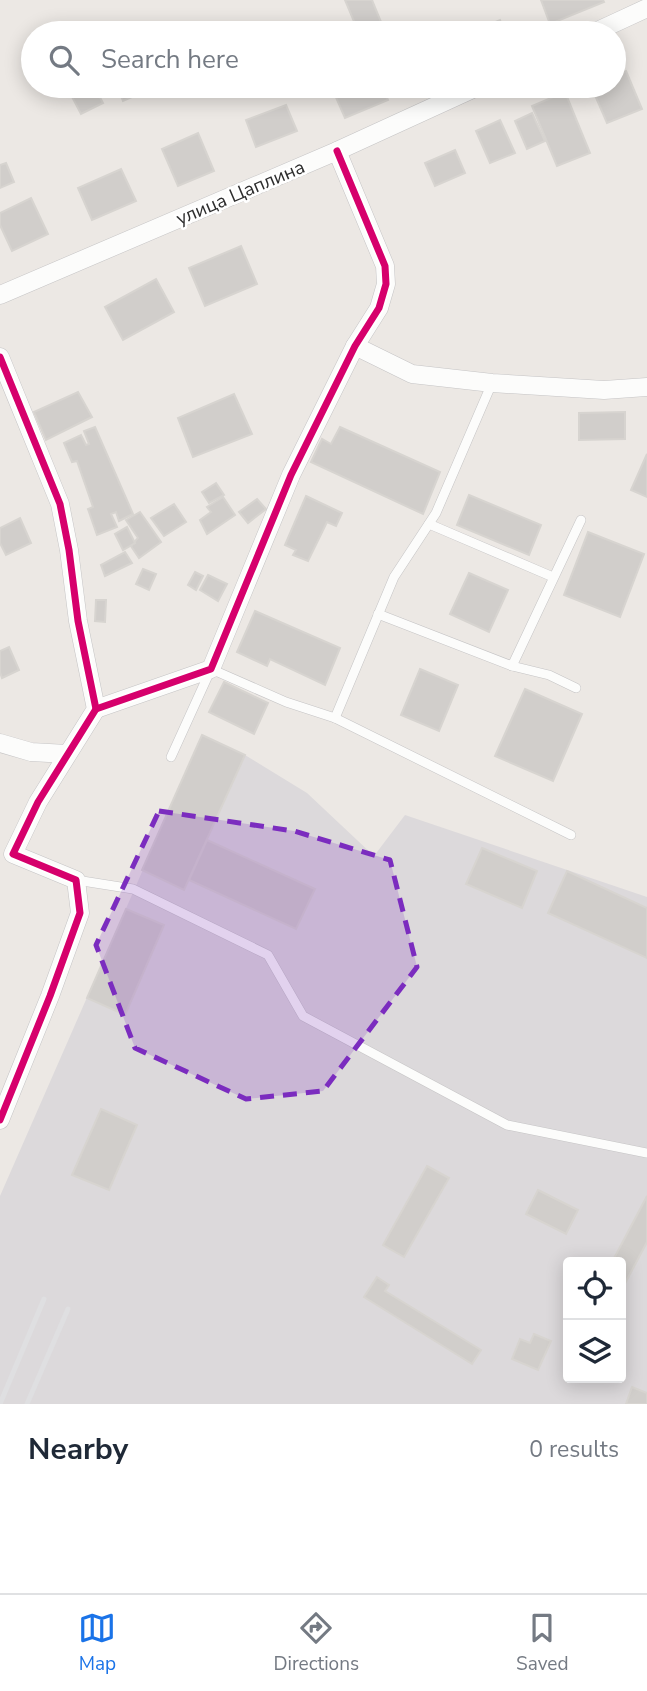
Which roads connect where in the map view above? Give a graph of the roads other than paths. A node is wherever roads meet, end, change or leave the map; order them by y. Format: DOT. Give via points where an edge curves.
graph roads {
  1 [pos="647,8"];
  2 [pos="619,21"];
  3 [pos="453,98"];
  4 [pos="337,151"];
  5 [pos="0,295"];
  6 [pos="355,346"];
  7 [pos="0,357"];
  8 [pos="492,383"];
  9 [pos="647,387"];
  10 [pos="580,520"];
  11 [pos="429,524"];
  12 [pos="553,577"];
  13 [pos="378,614"];
  14 [pos="512,666"];
  15 [pos="211,668"];
  16 [pos="576,688"];
  17 [pos="96,709"];
  18 [pos="335,718"];
  19 [pos="0,743"];
  20 [pos="67,754"];
  21 [pos="171,757"];
  22 [pos="571,835"];
  23 [pos="7,852"];
  24 [pos="76,880"];
  25 [pos="0,1120"];
  26 [pos="647,1153"];
  1 -- 2 [label="street"];
  3 -- 4 [label="street, улица Цаплина"];
  4 -- 5 [label="street, улица Цаплина"];
  4 -- 6 [label="street" via="385,266 386,284 379,308"];
  6 -- 8 [label="street" via="412,374"];
  6 -- 15 [label="street" via="291,475"];
  7 -- 17 [label="street" via="61,504"];
  8 -- 9 [label="street" via="604,390"];
  8 -- 11 [label="lane"];
  10 -- 12 [label="lane"];
  11 -- 12 [label="lane"];
  11 -- 13 [label="lane" via="394,577"];
  12 -- 14 [label="lane"];
  13 -- 14 [label="lane"];
  13 -- 18 [label="lane"];
  14 -- 16 [label="lane" via="549,675"];
  15 -- 17 [label="street"];
  15 -- 18 [label="lane"];
  15 -- 21 [label="lane"];
  17 -- 20 [label="street"];
  18 -- 22 [label="lane"];
  19 -- 20 [label="street" via="31,752"];
  20 -- 23 [label="street"];
  23 -- 24 [label="street"];
  24 -- 25 [label="street" via="80,913"];
  24 -- 26 [label="lane" via="133,889 268,955 303,1016 507,1125"];
}
